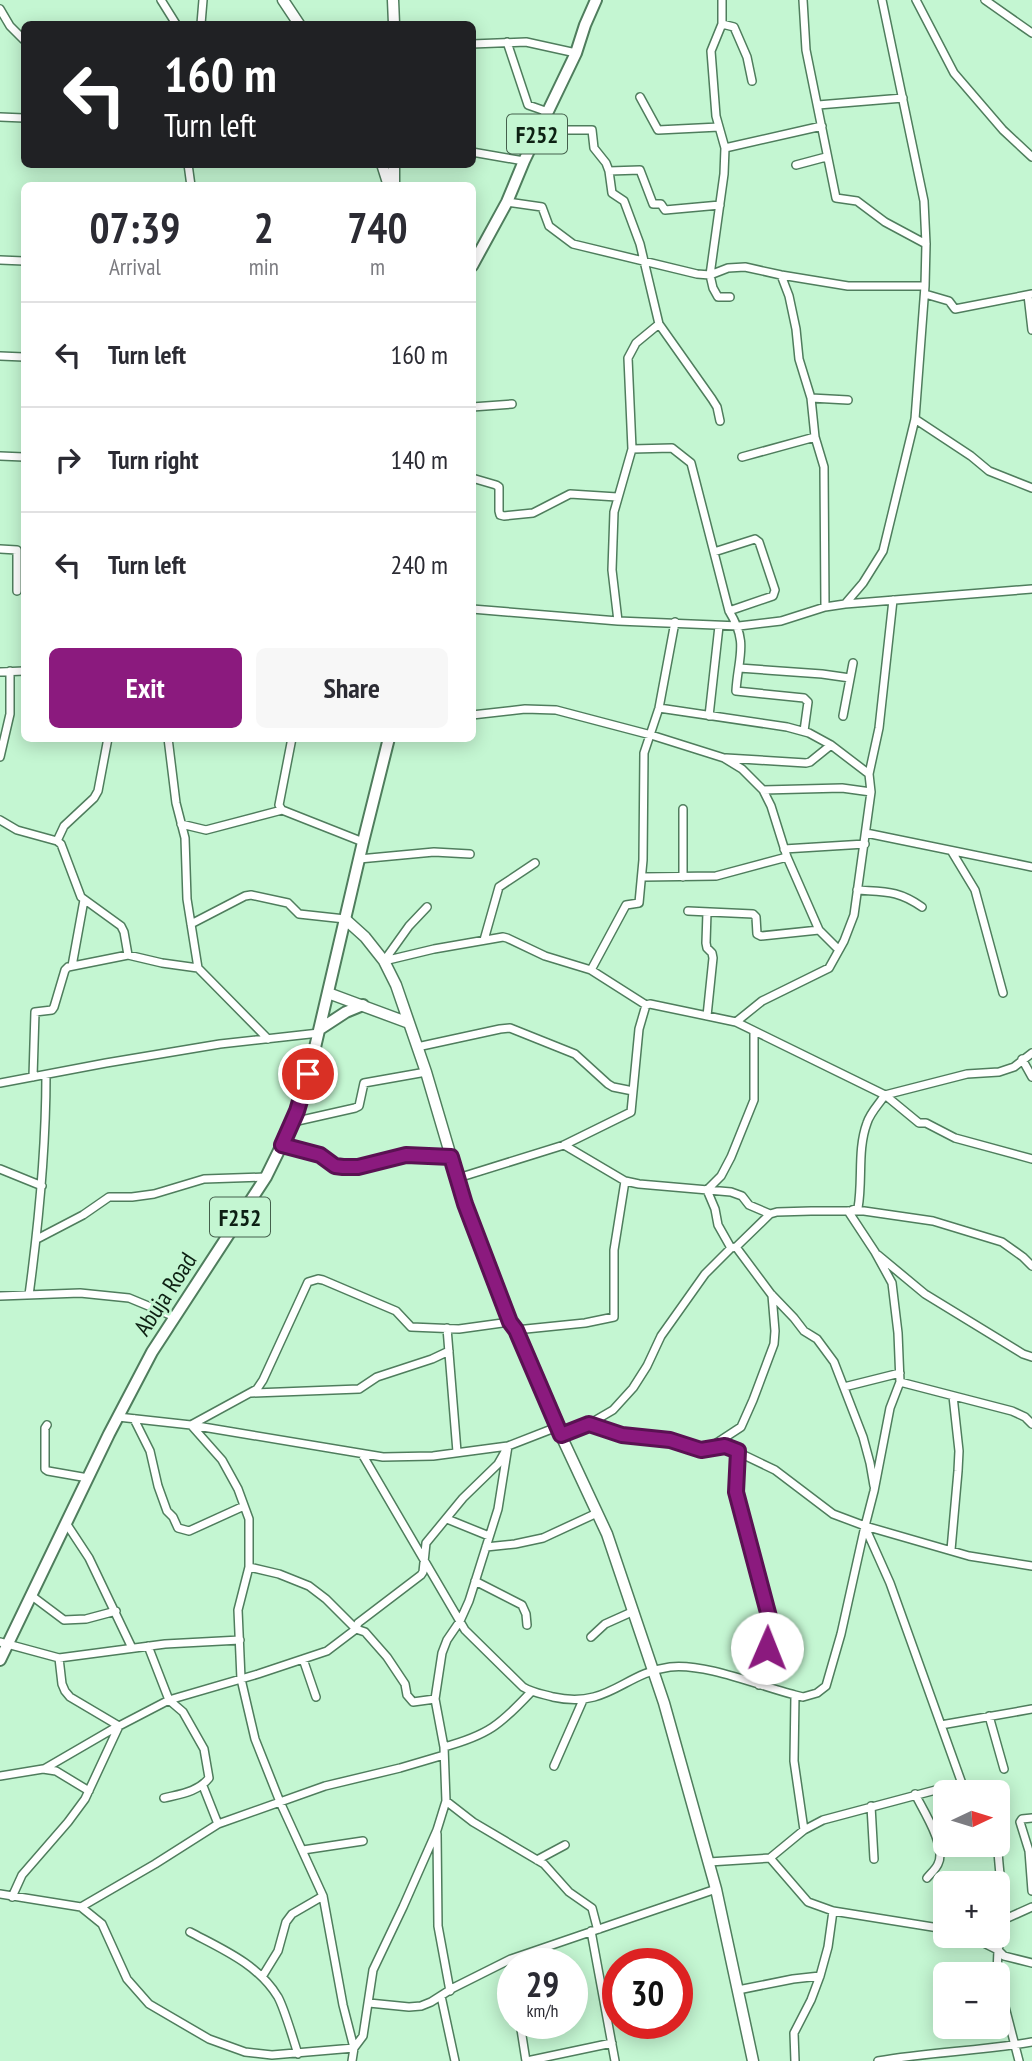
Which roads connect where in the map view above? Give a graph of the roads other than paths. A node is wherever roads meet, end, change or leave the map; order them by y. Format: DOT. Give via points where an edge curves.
graph roads {
  1 [pos="161,0"];
  2 [pos="203,0"];
  3 [pos="283,0"];
  4 [pos="393,0"];
  5 [pos="596,0"];
  6 [pos="722,0"];
  7 [pos="803,0"];
  8 [pos="882,0"];
  9 [pos="916,0"];
  10 [pos="985,0"];
  11 [pos="0,9"];
  12 [pos="174,21"];
  13 [pos="201,21"];
  14 [pos="297,21"];
  15 [pos="394,21"];
  16 [pos="722,24"];
  17 [pos="1032,33"];
  18 [pos="21,37"];
  19 [pos="507,42"];
  20 [pos="476,44"];
  21 [pos="576,53"];
  22 [pos="752,81"];
  23 [pos="640,97"];
  24 [pos="902,98"];
  25 [pos="818,105"];
  26 [pos="548,112"];
  27 [pos="0,117"];
  28 [pos="21,118"];
  29 [pos="822,126"];
  30 [pos="719,127"];
  31 [pos="539,130"];
  32 [pos="725,148"];
  33 [pos="476,153"];
  34 [pos="826,157"];
  35 [pos="1032,157"];
  36 [pos="524,161"];
  37 [pos="796,165"];
  38 [pos="609,171"];
  39 [pos="507,202"];
  40 [pos="720,205"];
  41 [pos="926,244"];
  42 [pos="476,259"];
  43 [pos="0,260"];
  44 [pos="642,260"];
  45 [pos="21,261"];
  46 [pos="710,275"];
  47 [pos="781,275"];
  48 [pos="925,290"];
  49 [pos="1030,295"];
  50 [pos="730,297"];
  51 [pos="659,324"];
  52 [pos="1032,330"];
  53 [pos="0,356"];
  54 [pos="21,357"];
  55 [pos="811,398"];
  56 [pos="848,400"];
  57 [pos="512,404"];
  58 [pos="476,407"];
  59 [pos="915,419"];
  60 [pos="720,421"];
  61 [pos="815,437"];
  62 [pos="632,449"];
  63 [pos="0,456"];
  64 [pos="21,457"];
  65 [pos="742,457"];
  66 [pos="476,479"];
  67 [pos="1032,488"];
  68 [pos="617,497"];
  69 [pos="0,549"];
  70 [pos="713,552"];
  71 [pos="1032,589"];
  72 [pos="17,591"];
  73 [pos="893,600"];
  74 [pos="845,604"];
  75 [pos="825,607"];
  76 [pos="476,609"];
  77 [pos="729,611"];
  78 [pos="618,621"];
  79 [pos="675,622"];
  80 [pos="719,626"];
  81 [pos="739,626"];
  82 [pos="853,663"];
  83 [pos="739,668"];
  84 [pos="21,670"];
  85 [pos="10,671"];
  86 [pos="0,672"];
  87 [pos="850,678"];
  88 [pos="659,708"];
  89 [pos="476,715"];
  90 [pos="709,716"];
  91 [pos="843,716"];
  92 [pos="804,732"];
  93 [pos="651,735"];
  94 [pos="107,742"];
  95 [pos="168,742"];
  96 [pos="291,742"];
  97 [pos="388,742"];
  98 [pos="831,745"];
  99 [pos="0,757"];
  100 [pos="724,758"];
  101 [pos="869,774"];
  102 [pos="763,790"];
  103 [pos="871,792"];
  104 [pos="683,809"];
  105 [pos="282,810"];
  106 [pos="0,820"];
  107 [pos="181,824"];
  108 [pos="866,833"];
  109 [pos="57,841"];
  110 [pos="363,842"];
  111 [pos="864,844"];
  112 [pos="952,852"];
  113 [pos="785,853"];
  114 [pos="470,854"];
  115 [pos="359,859"];
  116 [pos="535,863"];
  117 [pos="1032,867"];
  118 [pos="643,877"];
  119 [pos="683,877"];
  120 [pos="857,890"];
  121 [pos="84,900"];
  122 [pos="427,907"];
  123 [pos="922,907"];
  124 [pos="688,911"];
  125 [pos="707,912"];
  126 [pos="345,919"];
  127 [pos="191,924"];
  128 [pos="819,930"];
  129 [pos="484,940"];
  130 [pos="839,950"];
  131 [pos="128,955"];
  132 [pos="384,961"];
  133 [pos="72,966"];
  134 [pos="198,968"];
  135 [pos="591,970"];
  136 [pos="328,993"];
  137 [pos="1003,993"];
  138 [pos="363,1005"];
  139 [pos="646,1005"];
  140 [pos="707,1016"];
  141 [pos="736,1021"];
  142 [pos="409,1023"];
  143 [pos="319,1031"];
  144 [pos="754,1031"];
  145 [pos="268,1039"];
  146 [pos="417,1047"];
  147 [pos="1032,1053"];
  148 [pos="1022,1059"];
  149 [pos="426,1072"];
  150 [pos="46,1074"];
  151 [pos="33,1077"];
  152 [pos="1032,1077"];
  153 [pos="0,1083"];
  154 [pos="633,1091"];
  155 [pos="885,1095"];
  156 [pos="293,1122"];
  157 [pos="282,1145"];
  158 [pos="564,1145"];
  159 [pos="451,1157"];
  160 [pos="1032,1159"];
  161 [pos="0,1169"];
  162 [pos="266,1178"];
  163 [pos="457,1178"];
  164 [pos="625,1181"];
  165 [pos="42,1186"];
  166 [pos="707,1190"];
  167 [pos="848,1211"];
  168 [pos="770,1214"];
  169 [pos="37,1239"];
  170 [pos="733,1247"];
  171 [pos="875,1252"];
  172 [pos="1032,1266"];
  173 [pos="771,1294"];
  174 [pos="29,1295"];
  175 [pos="0,1296"];
  176 [pos="175,1317"];
  177 [pos="513,1326"];
  178 [pos="447,1328"];
  179 [pos="449,1350"];
  180 [pos="1032,1357"];
  181 [pos="900,1377"];
  182 [pos="844,1387"];
  183 [pos="251,1393"];
  184 [pos="953,1396"];
  185 [pos="118,1417"];
  186 [pos="134,1419"];
  187 [pos="47,1424"];
  188 [pos="589,1424"];
  189 [pos="1032,1424"];
  190 [pos="191,1425"];
  191 [pos="559,1431"];
  192 [pos="508,1446"];
  193 [pos="709,1448"];
  194 [pos="738,1451"];
  195 [pos="457,1452"];
  196 [pos="362,1454"];
  197 [pos="88,1478"];
  198 [pos="874,1491"];
  199 [pos="244,1506"];
  200 [pos="597,1513"];
  201 [pos="447,1520"];
  202 [pos="66,1523"];
  203 [pos="865,1526"];
  204 [pos="489,1536"];
  205 [pos="486,1548"];
  206 [pos="951,1550"];
  207 [pos="425,1560"];
  208 [pos="1032,1566"];
  209 [pos="249,1567"];
  210 [pos="475,1581"];
  211 [pos="32,1596"];
  212 [pos="116,1611"];
  213 [pos="634,1611"];
  214 [pos="460,1621"];
  215 [pos="527,1625"];
  216 [pos="356,1629"];
  217 [pos="591,1637"];
  218 [pos="240,1640"];
  219 [pos="4,1643"];
  220 [pos="148,1646"];
  221 [pos="132,1648"];
  222 [pos="60,1658"];
  223 [pos="303,1659"];
  224 [pos="0,1660"];
  225 [pos="653,1671"];
  226 [pos="241,1679"];
  227 [pos="759,1685"];
  228 [pos="531,1692"];
  229 [pos="795,1695"];
  230 [pos="316,1697"];
  231 [pos="435,1699"];
  232 [pos="169,1700"];
  233 [pos="583,1700"];
  234 [pos="1032,1709"];
  235 [pos="989,1717"];
  236 [pos="119,1726"];
  237 [pos="941,1726"];
  238 [pos="444,1751"];
  239 [pos="554,1766"];
  240 [pos="43,1769"];
  241 [pos="1004,1769"];
  242 [pos="0,1776"];
  243 [pos="961,1780"];
  244 [pos="203,1786"];
  245 [pos="933,1790"];
  246 [pos="89,1791"];
  247 [pos="915,1794"];
  248 [pos="164,1798"];
  249 [pos="446,1801"];
  250 [pos="280,1802"];
  251 [pos="871,1806"];
  252 [pos="1032,1818"];
  253 [pos="218,1824"];
  254 [pos="437,1830"];
  255 [pos="804,1830"];
  256 [pos="363,1841"];
  257 [pos="565,1845"];
  258 [pos="303,1850"];
  259 [pos="770,1858"];
  260 [pos="874,1859"];
  261 [pos="537,1860"];
  262 [pos="709,1862"];
  263 [pos="927,1878"];
  264 [pos="716,1889"];
  265 [pos="1032,1891"];
  266 [pos="0,1894"];
  267 [pos="323,1896"];
  268 [pos="12,1897"];
  269 [pos="81,1907"];
  270 [pos="1032,1907"];
  271 [pos="833,1911"];
  272 [pos="1010,1917"];
  273 [pos="933,1927"];
  274 [pos="595,1930"];
  275 [pos="190,1932"];
  276 [pos="543,1948"];
  277 [pos="994,1948"];
  278 [pos="998,1950"];
  279 [pos="998,1962"];
  280 [pos="1032,1963"];
  281 [pos="497,1966"];
  282 [pos="820,1976"];
  283 [pos="262,1977"];
  284 [pos="738,1990"];
  285 [pos="450,1991"];
  286 [pos="441,1996"];
  287 [pos="369,2003"];
  288 [pos="1010,2026"];
  289 [pos="523,2039"];
  290 [pos="1032,2042"];
  291 [pos="612,2043"];
  292 [pos="1015,2045"];
  293 [pos="354,2048"];
  294 [pos="298,2054"];
  295 [pos="244,2057"];
  296 [pos="910,2059"];
  297 [pos="352,2061"];
  298 [pos="455,2061"];
  299 [pos="526,2061"];
  300 [pos="615,2061"];
  301 [pos="753,2061"];
  302 [pos="796,2061"];
  303 [pos="878,2061"];
  304 [pos="1019,2061"];
  1 -- 12 [label="street"];
  2 -- 13 [label="street"];
  3 -- 14 [label="street"];
  4 -- 15 [label="street"];
  5 -- 21 [label="main road, F252"];
  6 -- 16 [label="street"];
  7 -- 25 [label="street" via="806,50"];
  8 -- 24 [label="street"];
  9 -- 35 [label="street" via="954,73"];
  10 -- 17 [label="street"];
  11 -- 18 [label="street"];
  16 -- 22 [label="street" via="734,27"];
  16 -- 30 [label="street" via="712,51"];
  19 -- 20 [label="street"];
  19 -- 21 [label="street"];
  19 -- 26 [label="street" via="528,105"];
  21 -- 26 [label="main road, F252"];
  23 -- 30 [label="street" via="658,130"];
  24 -- 25 [label="street"];
  24 -- 41 [label="street" via="924,201"];
  25 -- 29 [label="street"];
  26 -- 31 [label="main road, F252"];
  27 -- 28 [label="street"];
  29 -- 32 [label="street"];
  29 -- 34 [label="street"];
  30 -- 32 [label="street"];
  31 -- 36 [label="main road, F252"];
  31 -- 38 [label="street" via="592,130 594,148"];
  32 -- 40 [label="street"];
  33 -- 36 [label="street"];
  34 -- 37 [label="street"];
  34 -- 41 [label="street" via="836,198 857,201"];
  36 -- 39 [label="main road, F252"];
  38 -- 40 [label="street" via="640,170 653,204 661,204 665,211"];
  38 -- 44 [label="street" via="611,193 624,201"];
  39 -- 42 [label="main road, F252"];
  39 -- 44 [label="street" via="542,207 549,226 573,244"];
  40 -- 46 [label="street"];
  41 -- 48 [label="street"];
  43 -- 45 [label="street"];
  44 -- 46 [label="street"];
  44 -- 51 [label="street"];
  46 -- 47 [label="street" via="745,267"];
  46 -- 50 [label="street" via="718,297"];
  47 -- 48 [label="street" via="848,286"];
  47 -- 55 [label="street"];
  48 -- 49 [label="street" via="956,309"];
  48 -- 59 [label="street"];
  49 -- 52 [label="street"];
  51 -- 60 [label="street" via="712,399"];
  51 -- 62 [label="street" via="636,343 628,358"];
  53 -- 54 [label="street"];
  55 -- 56 [label="street"];
  55 -- 61 [label="street"];
  57 -- 58 [label="street"];
  59 -- 67 [label="street" via="989,471"];
  59 -- 74 [label="street" via="883,551"];
  61 -- 65 [label="street"];
  61 -- 75 [label="street" via="824,467"];
  62 -- 68 [label="street"];
  62 -- 70 [label="street" via="672,448 691,463"];
  63 -- 64 [label="street"];
  66 -- 68 [label="street" via="499,487 499,511 504,516 533,513 570,494"];
  68 -- 78 [label="street" via="612,570"];
  69 -- 72 [label="street" via="17,550"];
  70 -- 77 [label="street"];
  70 -- 77 [label="street" via="755,539 775,590 773,596"];
  71 -- 73 [label="street"];
  73 -- 74 [label="street"];
  73 -- 101 [label="street" via="879,728"];
  74 -- 75 [label="street"];
  75 -- 81 [label="street" via="781,621"];
  76 -- 78 [label="street"];
  77 -- 81 [label="street"];
  78 -- 79 [label="street"];
  79 -- 80 [label="street"];
  79 -- 88 [label="street"];
  80 -- 81 [label="street"];
  80 -- 90 [label="street"];
  81 -- 83 [label="street"];
  82 -- 87 [label="street"];
  83 -- 87 [label="street"];
  83 -- 92 [label="street" via="739,692 806,699"];
  84 -- 85 [label="street"];
  85 -- 86 [label="street"];
  85 -- 99 [label="street" via="10,714"];
  87 -- 91 [label="street"];
  88 -- 90 [label="street"];
  88 -- 93 [label="street"];
  89 -- 93 [label="street" via="556,710"];
  90 -- 92 [label="street"];
  92 -- 98 [label="street"];
  93 -- 100 [label="street"];
  93 -- 118 [label="street" via="644,753"];
  94 -- 109 [label="street" via="98,791"];
  95 -- 107 [label="street"];
  96 -- 105 [label="street" via="278,802"];
  97 -- 110 [label="main road, Abuja Road / F252"];
  98 -- 100 [label="street" via="806,763"];
  98 -- 101 [label="street"];
  100 -- 102 [label="street"];
  101 -- 103 [label="street"];
  102 -- 103 [label="street"];
  102 -- 113 [label="street"];
  103 -- 108 [label="street"];
  104 -- 119 [label="street"];
  105 -- 107 [label="street" via="206,830"];
  105 -- 110 [label="street"];
  106 -- 109 [label="street" via="17,830"];
  107 -- 127 [label="street"];
  108 -- 111 [label="street"];
  108 -- 112 [label="street"];
  109 -- 121 [label="street"];
  110 -- 115 [label="main road, Abuja Road / F252"];
  111 -- 113 [label="street"];
  111 -- 120 [label="street"];
  112 -- 117 [label="street"];
  112 -- 137 [label="street" via="975,890"];
  113 -- 119 [label="street" via="716,876"];
  113 -- 128 [label="street"];
  114 -- 115 [label="street" via="434,852"];
  115 -- 126 [label="main road, Abuja Road / F252"];
  116 -- 129 [label="street" via="499,887"];
  118 -- 119 [label="street"];
  118 -- 135 [label="street" via="639,903 626,905"];
  120 -- 123 [label="street" via="897,893"];
  120 -- 130 [label="street" via="854,915"];
  121 -- 131 [label="street" via="121,926"];
  121 -- 133 [label="street"];
  122 -- 132 [label="street"];
  124 -- 125 [label="street"];
  125 -- 128 [label="street" via="753,914 761,936"];
  125 -- 140 [label="street" via="705,943 713,958"];
  126 -- 127 [label="street" via="299,914 288,903 251,895"];
  126 -- 132 [label="street"];
  126 -- 136 [label="main road, Abuja Road / F252"];
  127 -- 134 [label="street"];
  128 -- 130 [label="street"];
  129 -- 132 [label="street"];
  129 -- 135 [label="street" via="503,937"];
  130 -- 141 [label="street" via="830,968 762,1001"];
  131 -- 133 [label="street"];
  131 -- 134 [label="street"];
  132 -- 142 [label="street"];
  133 -- 151 [label="street" via="65,970 52,1010 35,1012"];
  134 -- 145 [label="street"];
  135 -- 139 [label="street"];
  136 -- 138 [label="street"];
  136 -- 143 [label="main road, Abuja Road / F252"];
  138 -- 142 [label="street"];
  138 -- 143 [label="main road"];
  139 -- 140 [label="street"];
  139 -- 154 [label="street"];
  140 -- 141 [label="street"];
  141 -- 144 [label="street"];
  142 -- 146 [label="street"];
  143 -- 145 [label="street"];
  143 -- 156 [label="main road, Abuja Road / F252"];
  144 -- 155 [label="street"];
  144 -- 166 [label="street" via="754,1100 732,1157"];
  145 -- 150 [label="street"];
  146 -- 149 [label="street"];
  146 -- 154 [label="street" via="510,1028 575,1054 608,1084"];
  147 -- 148 [label="street"];
  148 -- 152 [label="street"];
  148 -- 155 [label="street" via="999,1072 967,1074"];
  149 -- 156 [label="street" via="363,1083 359,1106"];
  149 -- 159 [label="street"];
  150 -- 151 [label="street"];
  150 -- 165 [label="street"];
  151 -- 153 [label="street"];
  154 -- 158 [label="street" via="631,1112"];
  155 -- 160 [label="street" via="919,1123"];
  155 -- 167 [label="street" via="867,1121 858,1208"];
  156 -- 157 [label="main road, Abuja Road / F252"];
  157 -- 159 [label="street" via="343,1167 406,1155"];
  157 -- 162 [label="main road, Abuja Road / F252"];
  158 -- 163 [label="street"];
  158 -- 164 [label="street"];
  159 -- 163 [label="street"];
  161 -- 165 [label="street"];
  162 -- 169 [label="street" via="204,1179 154,1194 109,1197"];
  162 -- 176 [label="main road, Abuja Road / F252"];
  163 -- 177 [label="street"];
  164 -- 166 [label="street"];
  164 -- 177 [label="street" via="614,1250 614,1317"];
  165 -- 169 [label="street"];
  166 -- 168 [label="street" via="742,1196 749,1205"];
  166 -- 170 [label="street" via="718,1225"];
  167 -- 168 [label="street"];
  167 -- 171 [label="street"];
  167 -- 172 [label="street" via="933,1221 1002,1242"];
  168 -- 170 [label="street"];
  169 -- 174 [label="street"];
  170 -- 173 [label="street"];
  170 -- 188 [label="street" via="705,1275 661,1336 633,1388 614,1410"];
  171 -- 180 [label="street" via="925,1294"];
  171 -- 181 [label="street" via="892,1283"];
  173 -- 182 [label="street" via="817,1339"];
  173 -- 193 [label="street" via="774,1344 753,1400 741,1427"];
  174 -- 175 [label="street"];
  174 -- 176 [label="street" via="80,1293 129,1298"];
  176 -- 185 [label="main road, Abuja Road / F252"];
  177 -- 178 [label="street" via="498,1322"];
  177 -- 191 [label="street"];
  178 -- 179 [label="street"];
  178 -- 183 [label="street" via="411,1327 396,1311 323,1279 313,1280 308,1282 263,1380"];
  179 -- 183 [label="street" via="377,1377 359,1389"];
  179 -- 195 [label="street"];
  181 -- 182 [label="street"];
  181 -- 184 [label="street"];
  181 -- 198 [label="street"];
  182 -- 198 [label="street" via="863,1437"];
  183 -- 190 [label="street"];
  184 -- 189 [label="street" via="1012,1411"];
  184 -- 206 [label="street" via="958,1471"];
  185 -- 186 [label="street"];
  185 -- 197 [label="main road, Abuja Road / F252"];
  186 -- 190 [label="street"];
  186 -- 199 [label="street" via="150,1451 167,1511 178,1528 189,1531"];
  187 -- 197 [label="street" via="45,1469"];
  188 -- 191 [label="street"];
  188 -- 193 [label="street" via="622,1435"];
  190 -- 196 [label="street"];
  190 -- 199 [label="street" via="222,1460"];
  191 -- 192 [label="street"];
  191 -- 200 [label="street"];
  192 -- 195 [label="street"];
  192 -- 201 [label="street" via="498,1464"];
  192 -- 204 [label="street"];
  193 -- 194 [label="street" via="725,1446"];
  194 -- 203 [label="street" via="775,1470 833,1514"];
  194 -- 227 [label="street" via="738,1506 771,1624"];
  195 -- 196 [label="street"];
  196 -- 207 [label="street"];
  197 -- 202 [label="main road, Abuja Road / F252"];
  198 -- 203 [label="street"];
  199 -- 209 [label="street" via="249,1519"];
  200 -- 205 [label="street" via="544,1538"];
  200 -- 213 [label="street"];
  201 -- 204 [label="street"];
  201 -- 207 [label="street" via="426,1543"];
  202 -- 211 [label="main road, Abuja Road / F252"];
  202 -- 212 [label="street"];
  203 -- 206 [label="street"];
  203 -- 229 [label="street" via="826,1686 817,1693"];
  203 -- 237 [label="street"];
  204 -- 205 [label="street"];
  205 -- 210 [label="street"];
  206 -- 208 [label="street"];
  207 -- 214 [label="street"];
  207 -- 216 [label="street" via="421,1575"];
  209 -- 216 [label="street" via="309,1586"];
  209 -- 218 [label="street" via="238,1610"];
  210 -- 214 [label="street"];
  210 -- 215 [label="street" via="522,1605"];
  211 -- 212 [label="street" via="64,1620"];
  211 -- 219 [label="main road, Abuja Road / F252"];
  212 -- 221 [label="street"];
  213 -- 217 [label="street" via="605,1624"];
  213 -- 225 [label="street"];
  214 -- 228 [label="street"];
  214 -- 231 [label="street" via="442,1653"];
  216 -- 223 [label="street" via="327,1651"];
  216 -- 231 [label="street" via="365,1632 387,1657 410,1701"];
  218 -- 220 [label="street"];
  218 -- 226 [label="street"];
  219 -- 222 [label="street"];
  219 -- 224 [label="main road, Abuja Road / F252"];
  220 -- 221 [label="street"];
  220 -- 232 [label="street"];
  221 -- 222 [label="street"];
  222 -- 236 [label="street" via="65,1691"];
  223 -- 226 [label="street"];
  223 -- 230 [label="street"];
  225 -- 227 [label="street" via="696,1668"];
  225 -- 233 [label="street"];
  225 -- 262 [label="street"];
  226 -- 232 [label="street"];
  226 -- 250 [label="street" via="255,1739"];
  227 -- 229 [label="street"];
  228 -- 233 [label="street"];
  228 -- 238 [label="street" via="505,1719"];
  229 -- 255 [label="street" via="794,1761"];
  231 -- 238 [label="street"];
  232 -- 236 [label="street"];
  232 -- 244 [label="street" via="183,1712 204,1749 209,1779"];
  233 -- 239 [label="street"];
  234 -- 235 [label="street"];
  235 -- 237 [label="street"];
  235 -- 241 [label="street"];
  236 -- 240 [label="street"];
  236 -- 246 [label="street"];
  237 -- 243 [label="street"];
  238 -- 249 [label="street"];
  238 -- 250 [label="street" via="400,1769"];
  240 -- 242 [label="street"];
  240 -- 246 [label="street" via="56,1771"];
  244 -- 248 [label="street"];
  244 -- 253 [label="street"];
  245 -- 247 [label="street"];
  246 -- 268 [label="street" via="22,1875"];
  247 -- 251 [label="street"];
  247 -- 263 [label="street" via="940,1854"];
  249 -- 254 [label="street"];
  249 -- 261 [label="street"];
  250 -- 253 [label="street"];
  250 -- 258 [label="street"];
  251 -- 255 [label="street" via="822,1819"];
  251 -- 260 [label="street"];
  252 -- 265 [label="street" via="1020,1822 1029,1851"];
  253 -- 269 [label="street"];
  254 -- 285 [label="street" via="438,1926"];
  254 -- 287 [label="street" via="373,1970"];
  255 -- 259 [label="street"];
  256 -- 258 [label="street"];
  257 -- 261 [label="street"];
  258 -- 267 [label="street"];
  259 -- 262 [label="street"];
  259 -- 271 [label="street" via="808,1902"];
  261 -- 274 [label="street" via="592,1908"];
  262 -- 264 [label="street"];
  264 -- 274 [label="street"];
  264 -- 284 [label="street"];
  266 -- 268 [label="street"];
  267 -- 283 [label="street" via="292,1914"];
  267 -- 293 [label="street"];
  268 -- 269 [label="street"];
  269 -- 295 [label="street" via="103,1924 127,1979 149,2004"];
  270 -- 272 [label="street"];
  271 -- 273 [label="street"];
  271 -- 282 [label="street"];
  274 -- 276 [label="street"];
  274 -- 291 [label="street"];
  275 -- 283 [label="street" via="241,1959"];
  277 -- 278 [label="street"];
  278 -- 279 [label="street"];
  278 -- 280 [label="street"];
  281 -- 285 [label="street"];
  282 -- 284 [label="street"];
  282 -- 302 [label="street" via="794,2034"];
  283 -- 294 [label="street" via="279,1998"];
  284 -- 301 [label="street"];
  285 -- 286 [label="street"];
  286 -- 287 [label="street" via="421,2006"];
  286 -- 298 [label="street"];
  287 -- 293 [label="street" via="363,2036"];
  288 -- 292 [label="street"];
  289 -- 299 [label="street"];
  290 -- 292 [label="street"];
  291 -- 299 [label="street"];
  291 -- 300 [label="street"];
  292 -- 296 [label="street"];
  292 -- 304 [label="street"];
  293 -- 294 [label="street"];
  293 -- 297 [label="street"];
  294 -- 295 [label="street"];
  296 -- 303 [label="street"];
}
